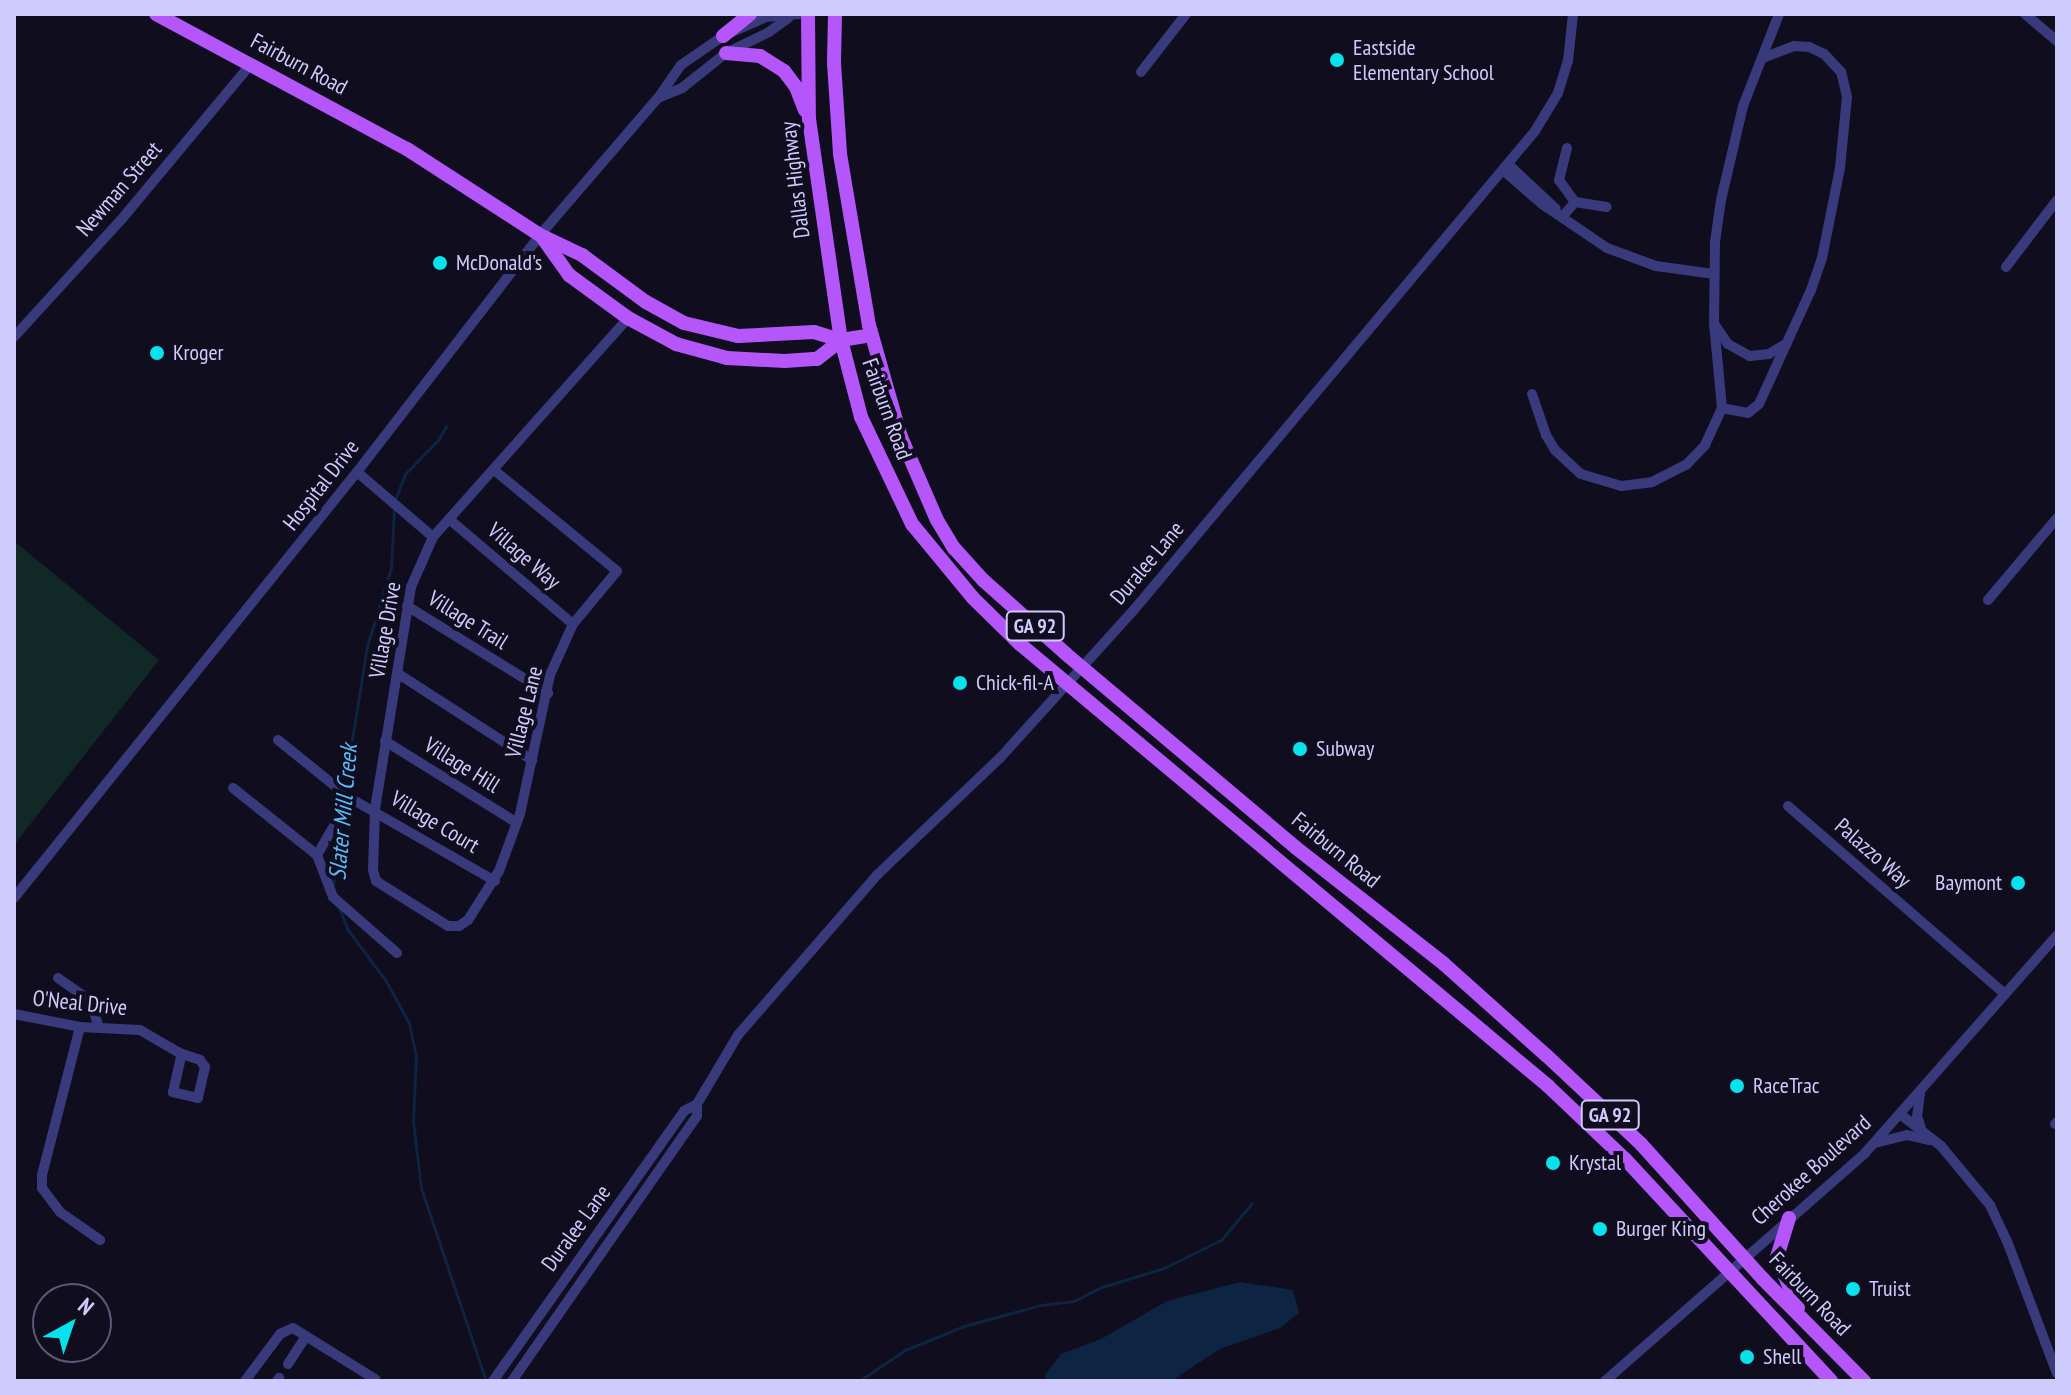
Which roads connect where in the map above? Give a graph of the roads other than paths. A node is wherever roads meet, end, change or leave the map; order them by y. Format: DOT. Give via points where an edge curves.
graph roads {
  1 [pos="156,14"];
  2 [pos="750,14"];
  3 [pos="808,14"];
  4 [pos="835,14"];
  5 [pos="1186,14"];
  6 [pos="1573,14"];
  7 [pos="1779,14"];
  8 [pos="2025,14"];
  9 [pos="795,15"];
  10 [pos="723,36"];
  11 [pos="2057,41"];
  12 [pos="726,53"];
  13 [pos="1762,58"];
  14 [pos="252,63"];
  15 [pos="1141,72"];
  16 [pos="658,98"];
  17 [pos="809,119"];
  18 [pos="1567,148"];
  19 [pos="1507,168"];
  20 [pos="2057,200"];
  21 [pos="1575,202"];
  22 [pos="1607,207"];
  23 [pos="1562,217"];
  24 [pos="540,235"];
  25 [pos="2006,267"];
  26 [pos="1714,274"];
  27 [pos="628,318"];
  28 [pos="1714,324"];
  29 [pos="872,335"];
  30 [pos="14,337"];
  31 [pos="841,340"];
  32 [pos="1789,343"];
  33 [pos="1532,394"];
  34 [pos="1722,408"];
  35 [pos="494,470"];
  36 [pos="357,472"];
  37 [pos="2057,518"];
  38 [pos="449,519"];
  39 [pos="433,537"];
  40 [pos="1988,600"];
  41 [pos="407,606"];
  42 [pos="573,624"];
  43 [pos="1082,668"];
  44 [pos="397,673"];
  45 [pos="1068,683"];
  46 [pos="548,693"];
  47 [pos="278,740"];
  48 [pos="385,741"];
  49 [pos="532,760"];
  50 [pos="233,788"];
  51 [pos="350,798"];
  52 [pos="1788,806"];
  53 [pos="375,809"];
  54 [pos="517,823"];
  55 [pos="317,855"];
  56 [pos="495,881"];
  57 [pos="14,898"];
  58 [pos="459,926"];
  59 [pos="2057,935"];
  60 [pos="397,953"];
  61 [pos="58,978"];
  62 [pos="2005,994"];
  63 [pos="14,1014"];
  64 [pos="80,1027"];
  65 [pos="99,1027"];
  66 [pos="182,1054"];
  67 [pos="1920,1093"];
  68 [pos="697,1104"];
  69 [pos="1900,1114"];
  70 [pos="1923,1133"];
  71 [pos="1873,1144"];
  72 [pos="1941,1146"];
  73 [pos="1789,1218"];
  74 [pos="100,1240"];
  75 [pos="1744,1256"];
  76 [pos="1728,1270"];
  77 [pos="1803,1320"];
  78 [pos="306,1336"];
  79 [pos="288,1364"];
  80 [pos="2057,1373"];
  81 [pos="375,1379"];
  82 [pos="246,1381"];
  83 [pos="493,1381"];
  84 [pos="512,1381"];
  85 [pos="1605,1381"];
  86 [pos="1831,1381"];
  87 [pos="1864,1381"];
  1 -- 14 [label="main road, Fairburn Road"];
  2 -- 10 [label="main road"];
  3 -- 17 [label="main road, Dallas Highway / GA 92"];
  4 -- 29 [label="main road, GA 92" via="840,154"];
  5 -- 15 [label="street"];
  6 -- 19 [label="street, Duralee Lane" via="1558,93"];
  7 -- 13 [label="street"];
  8 -- 11 [label="street"];
  9 -- 10 [label="street, Hospital Drive" via="766,17"];
  9 -- 12 [label="street, Hospital Drive"];
  10 -- 16 [label="street, Hospital Drive" via="681,65"];
  12 -- 16 [label="street, Hospital Drive" via="682,88"];
  12 -- 17 [label="main road" via="760,56 784,71"];
  13 -- 26 [label="street" via="1730,155"];
  13 -- 32 [label="street" via="1794,46 1824,54 1841,72 1847,97 1831,219"];
  14 -- 24 [label="main road, Fairburn Road" via="422,158"];
  14 -- 30 [label="street, Newman Street" via="121,220"];
  16 -- 24 [label="street, Hospital Drive"];
  17 -- 31 [label="main road, Dallas Highway / GA 92"];
  18 -- 21 [label="street" via="1559,180"];
  19 -- 23 [label="street" via="1548,198"];
  19 -- 43 [label="street, Duralee Lane"];
  20 -- 25 [label="street"];
  21 -- 22 [label="street"];
  21 -- 23 [label="street"];
  23 -- 26 [label="street" via="1629,257"];
  24 -- 27 [label="main road, Fairburn Road" via="569,275"];
  24 -- 31 [label="main road, Fairburn Road" via="582,255 663,313 695,327 738,336 814,332"];
  24 -- 36 [label="street, Hospital Drive"];
  26 -- 28 [label="street"];
  27 -- 31 [label="main road, Fairburn Road" via="676,344 727,358 817,359"];
  27 -- 35 [label="street, Village Drive"];
  28 -- 32 [label="street" via="1728,344 1750,356 1769,354"];
  28 -- 34 [label="street"];
  29 -- 31 [label="main road, Fairburn Road"];
  29 -- 43 [label="main road, Fairburn Road / GA 92" via="901,437 954,548"];
  31 -- 45 [label="main road, Fairburn Road / GA 92" via="861,417 912,524 988,614"];
  32 -- 34 [label="street" via="1759,404 1748,413"];
  33 -- 34 [label="street" via="1555,450 1581,474 1621,486 1652,482 1686,465 1705,445"];
  35 -- 38 [label="street, Village Drive"];
  35 -- 42 [label="street, Village Lane" via="617,571"];
  36 -- 39 [label="street"];
  36 -- 57 [label="street, Hospital Drive"];
  37 -- 40 [label="street"];
  38 -- 39 [label="street, Village Drive"];
  38 -- 42 [label="street, Village Way"];
  39 -- 41 [label="street, Village Drive" via="421,557"];
  41 -- 44 [label="street, Village Drive"];
  41 -- 46 [label="street, Village Trail"];
  42 -- 46 [label="street, Village Lane" via="550,675"];
  43 -- 45 [label="street, Duralee Lane"];
  43 -- 75 [label="main road, Fairburn Road / GA 92" via="1467,984 1641,1144"];
  44 -- 48 [label="street, Village Drive"];
  44 -- 49 [label="street"];
  45 -- 68 [label="street, Duralee Lane" via="846,910 738,1035"];
  45 -- 76 [label="main road, Fairburn Road / GA 92" via="1498,1041 1620,1154"];
  46 -- 49 [label="street, Village Lane"];
  47 -- 51 [label="street, Village Court"];
  48 -- 53 [label="street, Village Drive"];
  48 -- 54 [label="street, Village Hill"];
  49 -- 54 [label="street, Village Lane"];
  50 -- 55 [label="street"];
  51 -- 53 [label="street, Village Court"];
  51 -- 55 [label="street"];
  52 -- 62 [label="street, Palazzo Way"];
  53 -- 56 [label="street, Village Court"];
  53 -- 58 [label="street, Village Drive" via="371,851 376,881 448,926"];
  54 -- 56 [label="street, Village Lane"];
  55 -- 60 [label="street" via="333,897"];
  56 -- 58 [label="street, Village Lane"];
  59 -- 62 [label="street, Cherokee Boulevard"];
  61 -- 65 [label="street" via="90,1000"];
  62 -- 67 [label="street, Cherokee Boulevard"];
  63 -- 64 [label="street, O'Neal Drive"];
  64 -- 65 [label="street, O'Neal Drive"];
  64 -- 74 [label="street" via="42,1188 60,1212"];
  65 -- 66 [label="street, O'Neal Drive" via="140,1030"];
  67 -- 69 [label="street, Cherokee Boulevard"];
  67 -- 70 [label="street" via="1917,1116"];
  68 -- 83 [label="street, Duralee Lane" via="684,1111"];
  68 -- 84 [label="street, Duralee Lane" via="697,1116"];
  69 -- 70 [label="street"];
  69 -- 71 [label="street, Cherokee Boulevard"];
  70 -- 72 [label="street"];
  71 -- 72 [label="street" via="1907,1135"];
  71 -- 73 [label="street, Cherokee Boulevard"];
  72 -- 80 [label="street" via="1990,1205"];
  73 -- 75 [label="street, Cherokee Boulevard"];
  73 -- 77 [label="main road" via="1777,1257"];
  75 -- 76 [label="street, Cherokee Boulevard"];
  75 -- 77 [label="main road, Fairburn Road / GA 92"];
  76 -- 85 [label="street, Cherokee Boulevard"];
  76 -- 86 [label="main road, Fairburn Road / GA 92"];
  77 -- 87 [label="main road, Fairburn Road / GA 92"];
  78 -- 79 [label="street"];
  78 -- 81 [label="street"];
  78 -- 82 [label="street" via="293,1328 280,1334"];
}
